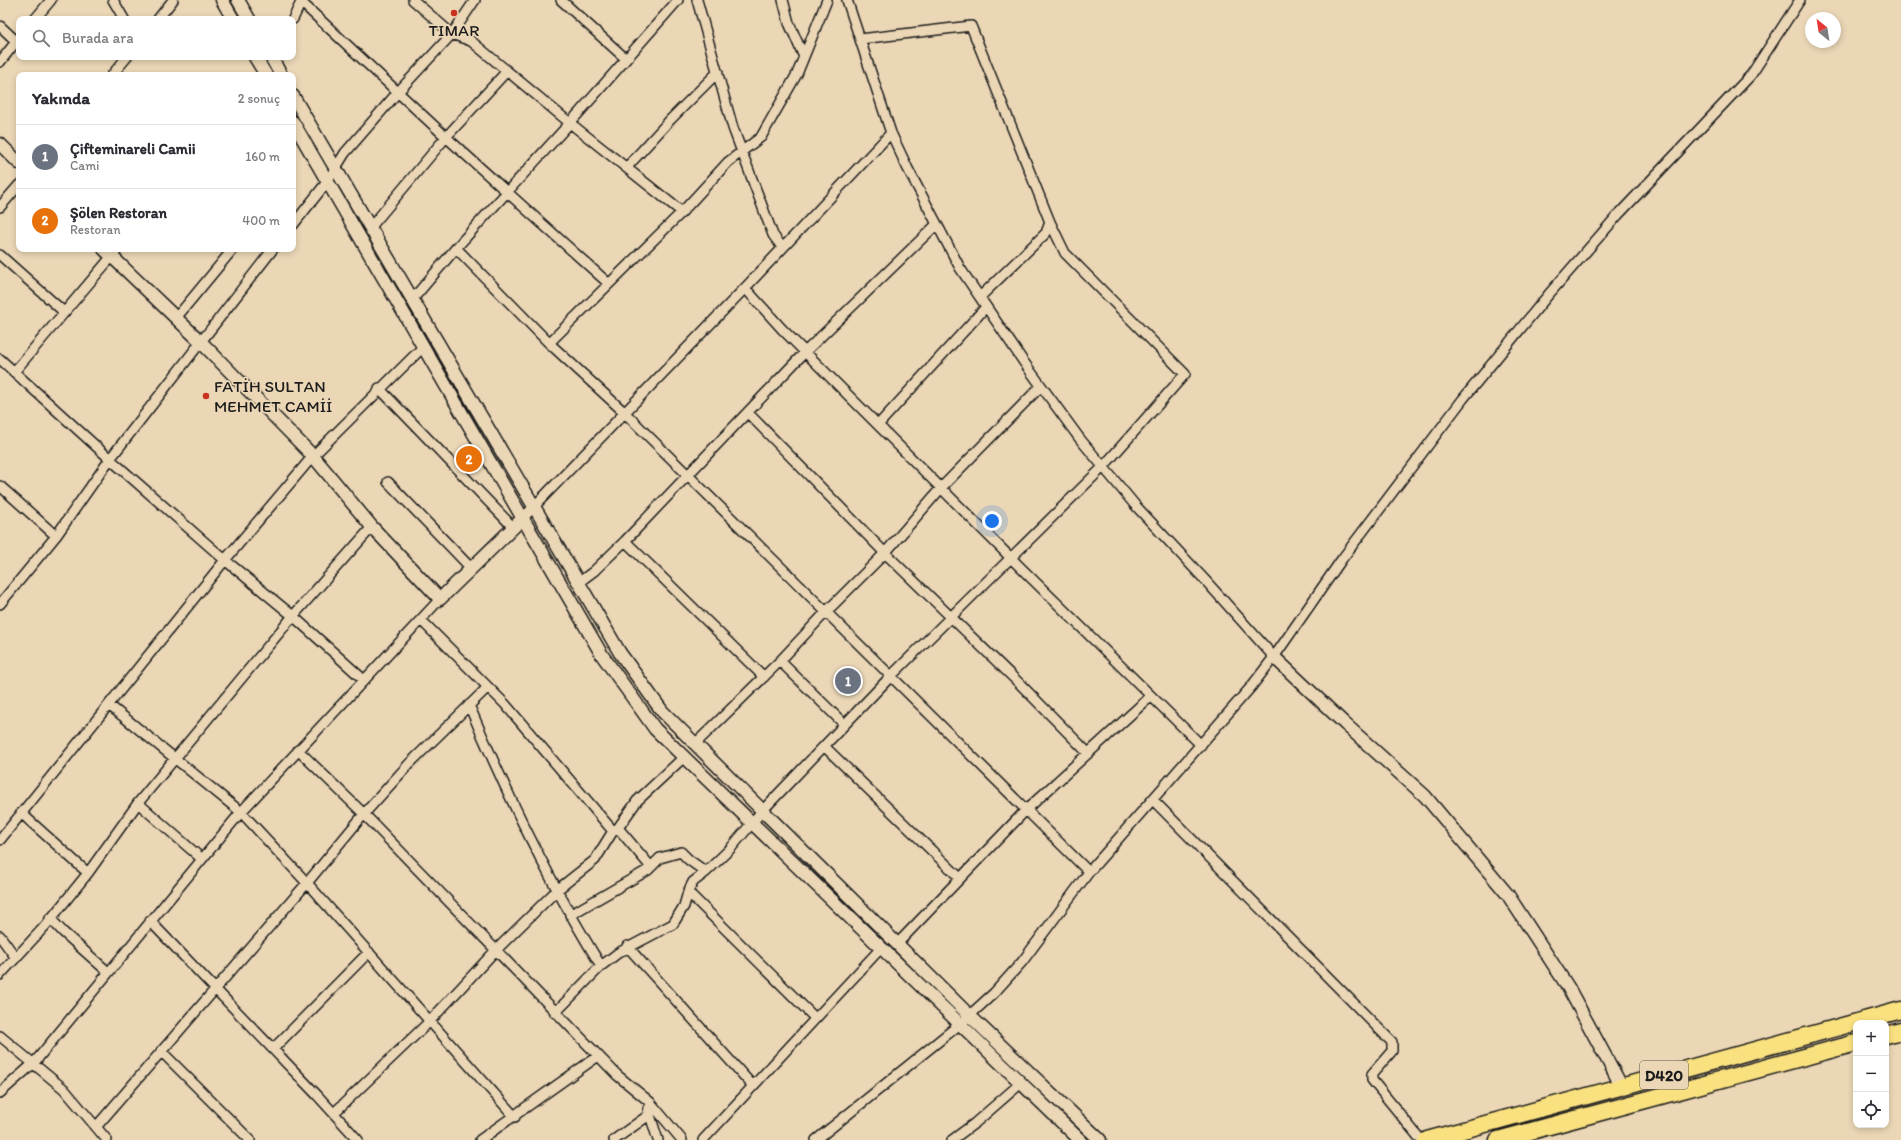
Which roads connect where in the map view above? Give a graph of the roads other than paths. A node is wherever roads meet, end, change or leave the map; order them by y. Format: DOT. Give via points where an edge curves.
graph roads {
  1 [pos="50,0"];
  2 [pos="113,0"];
  3 [pos="173,0"];
  4 [pos="222,0"];
  5 [pos="238,0"];
  6 [pos="413,0"];
  7 [pos="475,0"];
  8 [pos="560,0"];
  9 [pos="678,0"];
  10 [pos="697,0"];
  11 [pos="783,0"];
  12 [pos="827,0"];
  13 [pos="847,0"];
  14 [pos="1800,0"];
  15 [pos="302,1"];
  16 [pos="37,16"];
  17 [pos="122,16"];
  18 [pos="160,16"];
  19 [pos="231,16"];
  20 [pos="247,16"];
  21 [pos="294,16"];
  22 [pos="0,26"];
  23 [pos="452,34"];
  24 [pos="16,38"];
  25 [pos="860,39"];
  26 [pos="16,42"];
  27 [pos="804,57"];
  28 [pos="626,59"];
  29 [pos="124,60"];
  30 [pos="256,60"];
  31 [pos="273,60"];
  32 [pos="0,62"];
  33 [pos="507,70"];
  34 [pos="114,72"];
  35 [pos="262,72"];
  36 [pos="279,72"];
  37 [pos="718,72"];
  38 [pos="398,92"];
  39 [pos="296,101"];
  40 [pos="570,123"];
  41 [pos="296,127"];
  42 [pos="891,133"];
  43 [pos="446,137"];
  44 [pos="0,144"];
  45 [pos="742,150"];
  46 [pos="16,160"];
  47 [pos="627,167"];
  48 [pos="335,168"];
  49 [pos="327,182"];
  50 [pos="16,188"];
  51 [pos="506,192"];
  52 [pos="0,207"];
  53 [pos="682,212"];
  54 [pos="296,222"];
  55 [pos="1050,222"];
  56 [pos="937,224"];
  57 [pos="370,228"];
  58 [pos="782,247"];
  59 [pos="456,248"];
  60 [pos="110,252"];
  61 [pos="112,252"];
  62 [pos="231,252"];
  63 [pos="271,252"];
  64 [pos="0,255"];
  65 [pos="608,283"];
  66 [pos="745,288"];
  67 [pos="980,297"];
  68 [pos="412,300"];
  69 [pos="986,307"];
  70 [pos="64,312"];
  71 [pos="176,318"];
  72 [pos="200,341"];
  73 [pos="550,343"];
  74 [pos="423,347"];
  75 [pos="805,352"];
  76 [pos="0,359"];
  77 [pos="14,372"];
  78 [pos="1041,386"];
  79 [pos="380,388"];
  80 [pos="624,412"];
  81 [pos="748,414"];
  82 [pos="878,425"];
  83 [pos="313,456"];
  84 [pos="110,459"];
  85 [pos="1103,467"];
  86 [pos="689,476"];
  87 [pos="388,482"];
  88 [pos="0,486"];
  89 [pos="941,488"];
  90 [pos="533,506"];
  91 [pos="518,523"];
  92 [pos="372,527"];
  93 [pos="56,536"];
  94 [pos="625,541"];
  95 [pos="885,553"];
  96 [pos="1010,557"];
  97 [pos="225,560"];
  98 [pos="471,568"];
  99 [pos="578,583"];
  100 [pos="440,599"];
  101 [pos="0,604"];
  102 [pos="826,612"];
  103 [pos="293,616"];
  104 [pos="951,618"];
  105 [pos="421,620"];
  106 [pos="1274,658"];
  107 [pos="780,661"];
  108 [pos="891,676"];
  109 [pos="764,677"];
  110 [pos="364,680"];
  111 [pos="488,687"];
  112 [pos="1151,696"];
  113 [pos="109,705"];
  114 [pos="469,705"];
  115 [pos="844,724"];
  116 [pos="695,744"];
  117 [pos="1201,745"];
  118 [pos="824,746"];
  119 [pos="298,750"];
  120 [pos="1088,753"];
  121 [pos="684,757"];
  122 [pos="176,759"];
  123 [pos="1153,800"];
  124 [pos="138,803"];
  125 [pos="1026,810"];
  126 [pos="762,811"];
  127 [pos="241,812"];
  128 [pos="21,813"];
  129 [pos="364,814"];
  130 [pos="753,823"];
  131 [pos="616,829"];
  132 [pos="0,840"];
  133 [pos="202,859"];
  134 [pos="651,867"];
  135 [pos="706,872"];
  136 [pos="1089,872"];
  137 [pos="88,873"];
  138 [pos="960,878"];
  139 [pos="307,883"];
  140 [pos="556,890"];
  141 [pos="688,892"];
  142 [pos="570,915"];
  143 [pos="50,918"];
  144 [pos="150,921"];
  145 [pos="0,936"];
  146 [pos="897,944"];
  147 [pos="627,946"];
  148 [pos="881,948"];
  149 [pos="495,951"];
  150 [pos="369,952"];
  151 [pos="16,958"];
  152 [pos="602,966"];
  153 [pos="108,972"];
  154 [pos="0,975"];
  155 [pos="215,990"];
  156 [pos="1901,1010"];
  157 [pos="555,1012"];
  158 [pos="970,1016"];
  159 [pos="816,1018"];
  160 [pos="430,1021"];
  161 [pos="960,1024"];
  162 [pos="1901,1031"];
  163 [pos="1889,1034"];
  164 [pos="0,1036"];
  165 [pos="1853,1044"];
  166 [pos="273,1049"];
  167 [pos="161,1051"];
  168 [pos="598,1056"];
  169 [pos="34,1063"];
  170 [pos="1021,1083"];
  171 [pos="753,1086"];
  172 [pos="1622,1086"];
  173 [pos="0,1092"];
  174 [pos="650,1102"];
  175 [pos="334,1113"];
  176 [pos="649,1115"];
  177 [pos="514,1117"];
  178 [pos="96,1127"];
  179 [pos="107,1140"];
  180 [pos="250,1140"];
  181 [pos="358,1140"];
  182 [pos="480,1140"];
  183 [pos="614,1140"];
  184 [pos="658,1140"];
  185 [pos="682,1140"];
  186 [pos="702,1140"];
  187 [pos="816,1140"];
  188 [pos="952,1140"];
  189 [pos="1080,1140"];
  190 [pos="1100,1140"];
  191 [pos="1421,1140"];
  192 [pos="1427,1140"];
  193 [pos="1498,1140"];
  1 -- 16 [label="street"];
  2 -- 17 [label="street"];
  3 -- 18 [label="street"];
  4 -- 19 [label="main road"];
  5 -- 20 [label="main road"];
  6 -- 23 [label="street"];
  7 -- 23 [label="street"];
  8 -- 28 [label="street"];
  9 -- 28 [label="street"];
  10 -- 37 [label="street"];
  11 -- 27 [label="street" via="789,23"];
  12 -- 27 [label="street"];
  13 -- 25 [label="street"];
  14 -- 106 [label="street" via="1751,75 1618,215 1549,294 1464,399 1342,559"];
  15 -- 21 [label="street"];
  15 -- 38 [label="street"];
  22 -- 24 [label="street"];
  23 -- 33 [label="street" via="471,41"];
  23 -- 38 [label="street"];
  25 -- 42 [label="street"];
  25 -- 55 [label="street" via="971,26"];
  26 -- 32 [label="street"];
  27 -- 45 [label="street" via="761,137"];
  28 -- 40 [label="street"];
  29 -- 34 [label="street"];
  30 -- 35 [label="main road"];
  31 -- 36 [label="main road"];
  33 -- 40 [label="street"];
  33 -- 43 [label="street"];
  37 -- 45 [label="street" via="733,128"];
  37 -- 47 [label="street"];
  38 -- 43 [label="street"];
  38 -- 48 [label="street"];
  39 -- 48 [label="main road"];
  40 -- 47 [label="street"];
  40 -- 51 [label="street"];
  41 -- 49 [label="main road"];
  42 -- 56 [label="street"];
  42 -- 58 [label="street"];
  43 -- 51 [label="street"];
  43 -- 57 [label="street"];
  44 -- 46 [label="main road"];
  45 -- 53 [label="street"];
  45 -- 58 [label="street" via="773,234"];
  47 -- 53 [label="street"];
  48 -- 49 [label="street"];
  48 -- 57 [label="main road"];
  49 -- 54 [label="street"];
  49 -- 74 [label="main road"];
  50 -- 52 [label="street"];
  51 -- 59 [label="street"];
  51 -- 65 [label="street"];
  53 -- 65 [label="street"];
  55 -- 67 [label="street" via="1046,233"];
  55 -- 85 [label="street" via="1066,253 1185,374"];
  56 -- 67 [label="street" via="960,268"];
  56 -- 75 [label="street"];
  57 -- 68 [label="main road"];
  58 -- 66 [label="street"];
  59 -- 68 [label="street"];
  59 -- 73 [label="street"];
  60 -- 70 [label="street"];
  61 -- 71 [label="main road"];
  62 -- 71 [label="street"];
  63 -- 72 [label="street"];
  64 -- 70 [label="street"];
  65 -- 73 [label="street"];
  66 -- 75 [label="street"];
  66 -- 80 [label="street"];
  67 -- 69 [label="street"];
  68 -- 90 [label="main road"];
  69 -- 78 [label="street"];
  69 -- 82 [label="street"];
  70 -- 77 [label="street"];
  71 -- 72 [label="main road"];
  72 -- 83 [label="main road"];
  72 -- 84 [label="street"];
  73 -- 80 [label="street"];
  74 -- 79 [label="street"];
  74 -- 91 [label="main road"];
  75 -- 81 [label="street"];
  75 -- 82 [label="street"];
  76 -- 77 [label="street"];
  77 -- 84 [label="street"];
  78 -- 85 [label="street"];
  78 -- 89 [label="street"];
  79 -- 83 [label="street"];
  79 -- 91 [label="street"];
  80 -- 86 [label="street"];
  80 -- 90 [label="street"];
  81 -- 86 [label="street"];
  81 -- 95 [label="street"];
  82 -- 89 [label="street"];
  83 -- 92 [label="main road"];
  83 -- 97 [label="street"];
  84 -- 93 [label="street"];
  84 -- 97 [label="street"];
  85 -- 96 [label="street"];
  85 -- 106 [label="street"];
  86 -- 94 [label="street"];
  86 -- 102 [label="street"];
  87 -- 98 [label="street"];
  88 -- 93 [label="street"];
  89 -- 95 [label="street"];
  89 -- 96 [label="street"];
  90 -- 91 [label="street"];
  90 -- 99 [label="main road"];
  91 -- 98 [label="main road"];
  91 -- 121 [label="main road" via="602,655 655,729"];
  92 -- 100 [label="main road"];
  92 -- 103 [label="street"];
  93 -- 101 [label="street"];
  94 -- 99 [label="street"];
  94 -- 109 [label="street"];
  95 -- 102 [label="street"];
  95 -- 104 [label="street"];
  96 -- 104 [label="street"];
  96 -- 112 [label="street"];
  97 -- 103 [label="street"];
  97 -- 113 [label="street"];
  98 -- 100 [label="main road"];
  99 -- 116 [label="main road" via="624,659 662,711"];
  100 -- 105 [label="street"];
  102 -- 107 [label="street"];
  102 -- 108 [label="street"];
  103 -- 110 [label="street"];
  103 -- 122 [label="street"];
  104 -- 108 [label="street"];
  104 -- 120 [label="street"];
  105 -- 110 [label="street"];
  105 -- 111 [label="street"];
  106 -- 117 [label="street"];
  106 -- 172 [label="main road" via="1425,796 1508,895 1568,988"];
  107 -- 109 [label="street"];
  107 -- 115 [label="street"];
  108 -- 115 [label="street"];
  108 -- 125 [label="street"];
  109 -- 116 [label="street"];
  110 -- 119 [label="street"];
  111 -- 114 [label="street"];
  111 -- 131 [label="street"];
  112 -- 117 [label="street"];
  112 -- 120 [label="street"];
  113 -- 122 [label="street"];
  113 -- 128 [label="street"];
  114 -- 129 [label="street" via="409,764"];
  114 -- 140 [label="street" via="488,752"];
  115 -- 118 [label="street"];
  116 -- 126 [label="main road"];
  117 -- 123 [label="street"];
  118 -- 126 [label="street"];
  118 -- 138 [label="street"];
  119 -- 127 [label="street"];
  119 -- 129 [label="street"];
  120 -- 125 [label="street"];
  121 -- 130 [label="main road"];
  121 -- 131 [label="street" via="637,801"];
  122 -- 124 [label="street"];
  122 -- 127 [label="street"];
  123 -- 136 [label="street"];
  123 -- 191 [label="street" via="1392,1042 1392,1051 1372,1074 1372,1080"];
  124 -- 133 [label="street"];
  124 -- 137 [label="street"];
  125 -- 136 [label="street"];
  125 -- 138 [label="street"];
  126 -- 130 [label="street"];
  126 -- 146 [label="main road"];
  127 -- 133 [label="street"];
  127 -- 139 [label="street"];
  128 -- 132 [label="street"];
  128 -- 137 [label="street"];
  129 -- 139 [label="street"];
  129 -- 149 [label="street"];
  130 -- 135 [label="street"];
  130 -- 148 [label="main road"];
  131 -- 134 [label="street"];
  131 -- 140 [label="street" via="595,860"];
  133 -- 144 [label="street"];
  134 -- 135 [label="street" via="660,858 681,852"];
  134 -- 142 [label="street"];
  135 -- 141 [label="street" via="693,882"];
  136 -- 158 [label="street" via="1022,962"];
  137 -- 143 [label="street"];
  138 -- 146 [label="street"];
  139 -- 150 [label="street"];
  139 -- 155 [label="street"];
  140 -- 142 [label="street"];
  140 -- 149 [label="street"];
  141 -- 147 [label="street" via="684,906 673,924"];
  141 -- 159 [label="street"];
  142 -- 152 [label="street"];
  143 -- 151 [label="street"];
  143 -- 153 [label="street"];
  144 -- 153 [label="street"];
  144 -- 155 [label="street"];
  145 -- 151 [label="street"];
  146 -- 158 [label="main road"];
  147 -- 152 [label="street"];
  147 -- 171 [label="street"];
  148 -- 159 [label="street"];
  148 -- 161 [label="main road"];
  149 -- 157 [label="street"];
  149 -- 160 [label="street"];
  150 -- 160 [label="street"];
  150 -- 166 [label="street"];
  151 -- 154 [label="street"];
  152 -- 157 [label="street"];
  153 -- 169 [label="street"];
  155 -- 166 [label="street"];
  155 -- 167 [label="street"];
  156 -- 172 [label="highway, D420"];
  157 -- 168 [label="street"];
  158 -- 161 [label="street"];
  158 -- 190 [label="main road"];
  159 -- 171 [label="street"];
  160 -- 175 [label="street"];
  160 -- 177 [label="street"];
  161 -- 170 [label="main road"];
  161 -- 187 [label="street"];
  162 -- 163 [label="highway"];
  164 -- 169 [label="street"];
  165 -- 193 [label="highway, D420"];
  166 -- 175 [label="street"];
  167 -- 178 [label="street"];
  167 -- 180 [label="street"];
  168 -- 174 [label="street"];
  168 -- 177 [label="street"];
  169 -- 173 [label="street"];
  169 -- 178 [label="street" via="64,1089"];
  170 -- 188 [label="street" via="976,1123"];
  170 -- 189 [label="main road"];
  171 -- 186 [label="street"];
  172 -- 192 [label="highway, D420"];
  174 -- 176 [label="street"];
  174 -- 185 [label="street"];
  175 -- 181 [label="street"];
  176 -- 183 [label="street"];
  176 -- 184 [label="street"];
  177 -- 182 [label="street"];
  178 -- 179 [label="street"];
}
